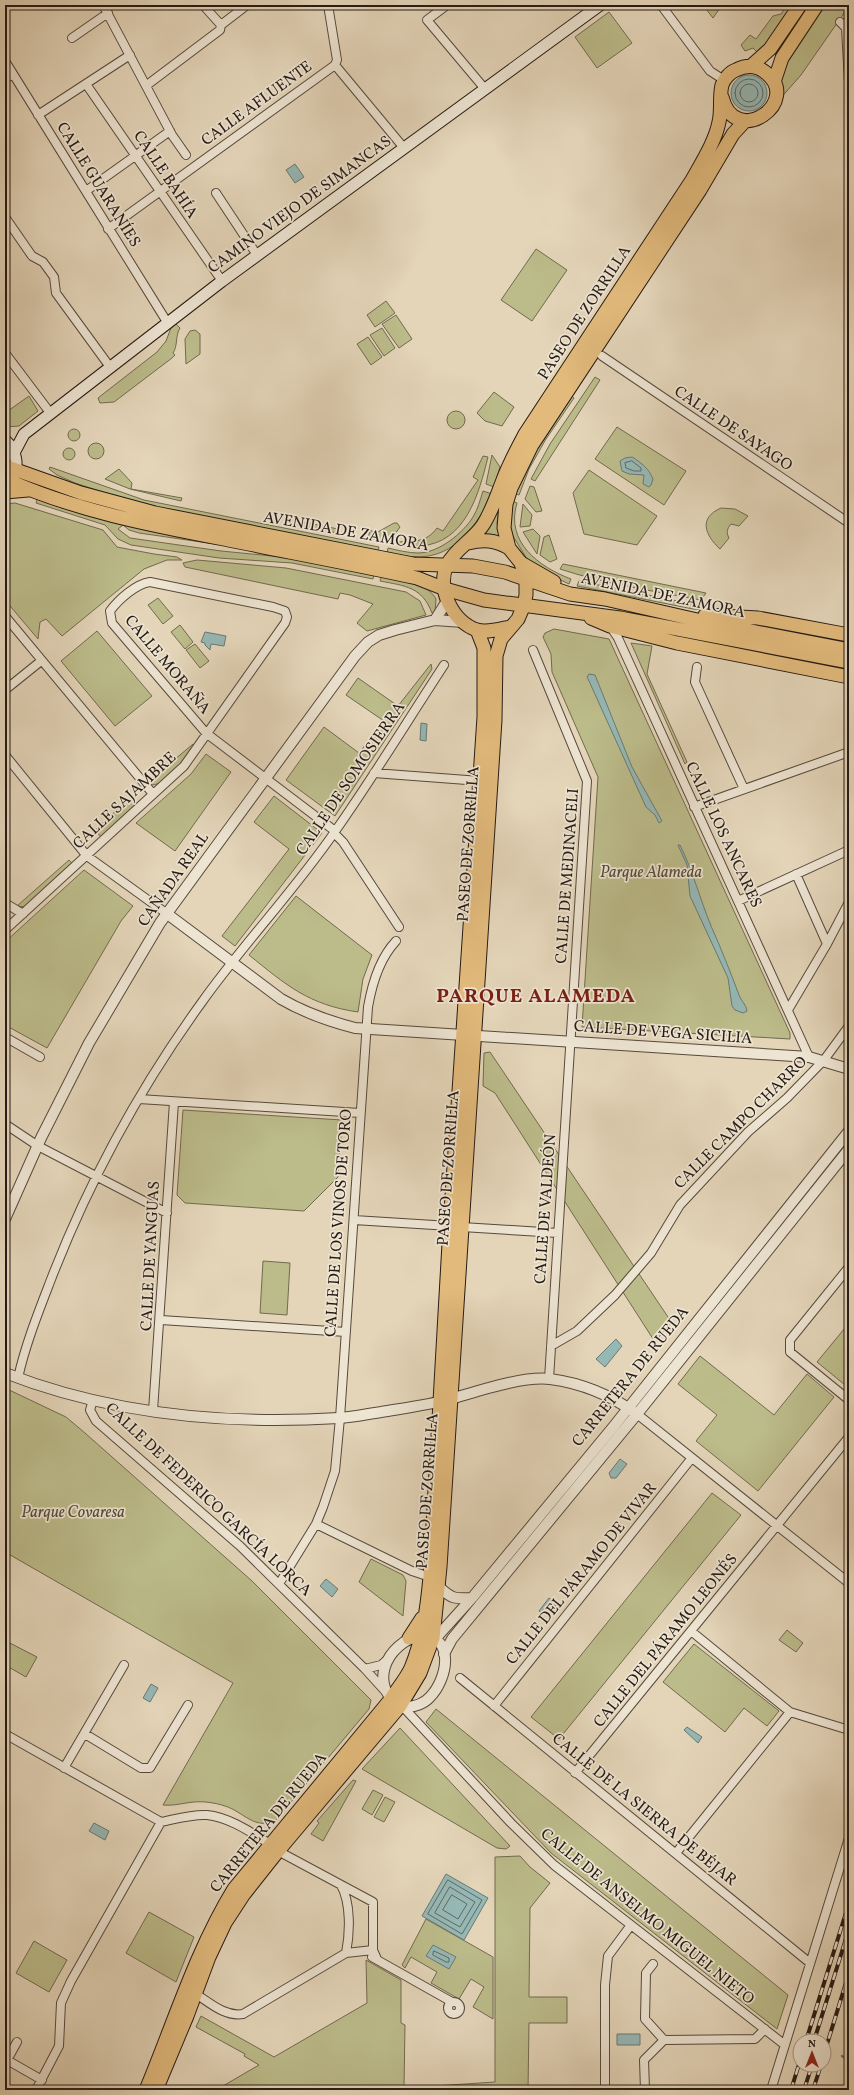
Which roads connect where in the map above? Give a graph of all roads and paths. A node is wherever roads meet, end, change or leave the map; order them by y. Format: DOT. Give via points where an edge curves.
graph roads {
  1 [pos="103,5"];
  2 [pos="203,5"];
  3 [pos="247,5"];
  4 [pos="328,5"];
  5 [pos="447,5"];
  6 [pos="600,5"];
  7 [pos="661,5"];
  8 [pos="800,5"];
  9 [pos="817,5"];
  10 [pos="108,13"];
  11 [pos="840,22"];
  12 [pos="221,25"];
  13 [pos="72,38"];
  14 [pos="130,55"];
  15 [pos="5,61"];
  16 [pos="335,65"];
  17 [pos="751,66"];
  18 [pos="12,74"];
  19 [pos="5,79"];
  20 [pos="724,80"];
  21 [pos="774,82"];
  22 [pos="849,82"];
  23 [pos="86,84"];
  24 [pos="147,85"];
  25 [pos="485,89"];
  26 [pos="722,97"];
  27 [pos="38,115"];
  28 [pos="745,120"];
  29 [pos="170,131"];
  30 [pos="404,148"];
  31 [pos="136,155"];
  32 [pos="186,155"];
  33 [pos="86,191"];
  34 [pos="160,191"];
  35 [pos="216,193"];
  36 [pos="5,217"];
  37 [pos="108,229"];
  38 [pos="257,255"];
  39 [pos="222,281"];
  40 [pos="167,322"];
  41 [pos="5,352"];
  42 [pos="602,356"];
  43 [pos="110,367"];
  44 [pos="51,414"];
  45 [pos="5,436"];
  46 [pos="22,436"];
  47 [pos="5,440"];
  48 [pos="14,452"];
  49 [pos="8,479"];
  50 [pos="849,523"];
  51 [pos="468,543"];
  52 [pos="509,548"];
  53 [pos="521,563"];
  54 [pos="447,566"];
  55 [pos="526,579"];
  56 [pos="446,595"];
  57 [pos="605,599"];
  58 [pos="524,605"];
  59 [pos="572,610"];
  60 [pos="668,612"];
  61 [pos="5,616"];
  62 [pos="287,617"];
  63 [pos="435,620"];
  64 [pos="464,622"];
  65 [pos="610,626"];
  66 [pos="510,627"];
  67 [pos="477,630"];
  68 [pos="849,635"];
  69 [pos="533,650"];
  70 [pos="849,650"];
  71 [pos="832,653"];
  72 [pos="41,661"];
  73 [pos="849,662"];
  74 [pos="444,665"];
  75 [pos="697,667"];
  76 [pos="849,677"];
  77 [pos="5,690"];
  78 [pos="206,733"];
  79 [pos="849,752"];
  80 [pos="5,755"];
  81 [pos="374,773"];
  82 [pos="266,779"];
  83 [pos="480,781"];
  84 [pos="744,789"];
  85 [pos="153,794"];
  86 [pos="694,807"];
  87 [pos="335,832"];
  88 [pos="849,850"];
  89 [pos="87,856"];
  90 [pos="796,874"];
  91 [pos="738,901"];
  92 [pos="849,902"];
  93 [pos="5,903"];
  94 [pos="166,913"];
  95 [pos="23,914"];
  96 [pos="398,927"];
  97 [pos="5,930"];
  98 [pos="396,941"];
  99 [pos="827,944"];
  100 [pos="232,962"];
  101 [pos="788,1010"];
  102 [pos="849,1026"];
  103 [pos="366,1029"];
  104 [pos="468,1035"];
  105 [pos="5,1037"];
  106 [pos="571,1041"];
  107 [pos="810,1057"];
  108 [pos="40,1058"];
  109 [pos="824,1060"];
  110 [pos="849,1069"];
  111 [pos="139,1099"];
  112 [pos="174,1102"];
  113 [pos="360,1113"];
  114 [pos="5,1124"];
  115 [pos="849,1131"];
  116 [pos="38,1146"];
  117 [pos="849,1149"];
  118 [pos="96,1175"];
  119 [pos="167,1213"];
  120 [pos="5,1219"];
  121 [pos="354,1220"];
  122 [pos="456,1226"];
  123 [pos="558,1233"];
  124 [pos="849,1267"];
  125 [pos="161,1320"];
  126 [pos="346,1332"];
  127 [pos="551,1346"];
  128 [pos="5,1373"];
  129 [pos="18,1378"];
  130 [pos="549,1379"];
  131 [pos="93,1400"];
  132 [pos="446,1400"];
  133 [pos="849,1400"];
  134 [pos="629,1408"];
  135 [pos="154,1411"];
  136 [pos="637,1414"];
  137 [pos="340,1418"];
  138 [pos="849,1437"];
  139 [pos="691,1459"];
  140 [pos="316,1524"];
  141 [pos="778,1527"];
  142 [pos="435,1582"];
  143 [pos="849,1583"];
  144 [pos="279,1584"];
  145 [pos="472,1598"];
  146 [pos="428,1608"];
  147 [pos="691,1631"];
  148 [pos="430,1637"];
  149 [pos="409,1638"];
  150 [pos="444,1654"];
  151 [pos="388,1659"];
  152 [pos="124,1665"];
  153 [pos="365,1669"];
  154 [pos="460,1678"];
  155 [pos="395,1701"];
  156 [pos="188,1705"];
  157 [pos="416,1706"];
  158 [pos="494,1706"];
  159 [pos="790,1712"];
  160 [pos="415,1720"];
  161 [pos="849,1730"];
  162 [pos="5,1734"];
  163 [pos="85,1734"];
  164 [pos="64,1768"];
  165 [pos="575,1773"];
  166 [pos="161,1822"];
  167 [pos="849,1838"];
  168 [pos="274,1847"];
  169 [pos="676,1853"];
  170 [pos="341,1885"];
  171 [pos="631,1925"];
  172 [pos="373,1950"];
  173 [pos="358,1951"];
  174 [pos="346,1953"];
  175 [pos="377,1959"];
  176 [pos="810,1963"];
  177 [pos="653,1964"];
  178 [pos="196,1994"];
  179 [pos="449,2002"];
  180 [pos="765,2029"];
  181 [pos="664,2040"];
  182 [pos="17,2042"];
  183 [pos="785,2045"];
  184 [pos="42,2080"];
  185 [pos="36,2090"];
  186 [pos="146,2090"];
  187 [pos="156,2090"];
  188 [pos="605,2090"];
  189 [pos="645,2090"];
  190 [pos="771,2090"];
  1 -- 10 [label="street"];
  2 -- 12 [label="street"];
  3 -- 12 [label="street"];
  4 -- 16 [label="street" via="337,60"];
  5 -- 25 [label="street" via="427,20"];
  6 -- 25 [label="main road, CAMINO VIEJO DE SIMANCAS"];
  7 -- 20 [label="street" via="710,71"];
  8 -- 17 [label="main road" via="770,49"];
  9 -- 21 [label="main road" via="782,58"];
  10 -- 13 [label="street"];
  10 -- 14 [label="street"];
  11 -- 22 [label="street" via="846,28"];
  12 -- 24 [label="street" via="220,30"];
  14 -- 23 [label="street"];
  14 -- 24 [label="street"];
  15 -- 18 [label="street, CALLE GUARANÍES"];
  16 -- 30 [label="street, CALLE AFLUENTE"];
  16 -- 34 [label="street, CALLE AFLUENTE"];
  17 -- 20 [label="main road" via="734,71"];
  17 -- 21 [label="main road" via="764,71"];
  18 -- 19 [label="street"];
  18 -- 27 [label="street, CALLE GUARANÍES"];
  20 -- 26 [label="main road, PASEO DE ZORRILLA"];
  21 -- 28 [label="main road" via="775,100 770,112 759,119"];
  23 -- 27 [label="street"];
  23 -- 31 [label="street, CALLE BAHÍA"];
  24 -- 29 [label="street"];
  25 -- 30 [label="main road, CAMINO VIEJO DE SIMANCAS"];
  26 -- 28 [label="main road" via="726,109"];
  26 -- 51 [label="main road, PASEO DE ZORRILLA" via="718,124 692,180 525,434 483,525"];
  27 -- 33 [label="street, CALLE GUARANÍES"];
  28 -- 52 [label="main road, PASEO DE ZORRILLA" via="733,134 700,190 532,445 506,504 504,528"];
  29 -- 31 [label="street"];
  29 -- 32 [label="street"];
  30 -- 38 [label="main road, CAMINO VIEJO DE SIMANCAS"];
  31 -- 33 [label="street"];
  31 -- 34 [label="street, CALLE BAHÍA"];
  33 -- 37 [label="street, CALLE GUARANÍES"];
  34 -- 37 [label="street, CALLE AFLUENTE"];
  34 -- 39 [label="street, CALLE BAHÍA"];
  35 -- 38 [label="street"];
  36 -- 43 [label="street" via="32,256 43,262 54,277 56,293"];
  37 -- 40 [label="street, CALLE GUARANÍES"];
  38 -- 39 [label="main road, CAMINO VIEJO DE SIMANCAS"];
  39 -- 40 [label="main road, CAMINO VIEJO DE SIMANCAS"];
  40 -- 43 [label="main road, CAMINO VIEJO DE SIMANCAS"];
  41 -- 44 [label="street"];
  42 -- 50 [label="street, CALLE DE SAYAGO"];
  43 -- 44 [label="main road, CAMINO VIEJO DE SIMANCAS"];
  44 -- 46 [label="main road, CAMINO VIEJO DE SIMANCAS"];
  45 -- 46 [label="main road"];
  46 -- 48 [label="main road, CAMINO VIEJO DE SIMANCAS"];
  47 -- 48 [label="main road"];
  48 -- 49 [label="main road"];
  49 -- 54 [label="main road, AVENIDA DE ZAMORA" via="81,493 155,513 413,564"];
  49 -- 56 [label="main road, AVENIDA DE ZAMORA" via="30,489 109,514 417,578"];
  51 -- 52 [label="main road" via="483,540 499,542"];
  51 -- 54 [label="main road, PASEO DE ZORRILLA" via="455,554"];
  52 -- 53 [label="main road, PASEO DE ZORRILLA"];
  53 -- 55 [label="main road, PASEO DE ZORRILLA"];
  53 -- 57 [label="main road" via="548,580"];
  54 -- 55 [label="main road, AVENIDA DE ZAMORA" via="473,566"];
  54 -- 56 [label="main road"];
  55 -- 57 [label="main road, AVENIDA DE ZAMORA" via="552,590"];
  55 -- 58 [label="main road, PASEO DE ZORRILLA"];
  56 -- 58 [label="main road, AVENIDA DE ZAMORA"];
  56 -- 63 [label="street"];
  56 -- 64 [label="main road" via="452,612"];
  57 -- 60 [label="main road, AVENIDA DE ZAMORA"];
  58 -- 59 [label="main road, AVENIDA DE ZAMORA"];
  58 -- 66 [label="main road, PASEO DE ZORRILLA"];
  59 -- 65 [label="main road"];
  59 -- 71 [label="main road, AVENIDA DE ZAMORA"];
  60 -- 68 [label="main road" via="758,618"];
  60 -- 71 [label="main road, AVENIDA DE ZAMORA"];
  61 -- 72 [label="street"];
  62 -- 78 [label="street, CALLE SAJAMBRE"];
  62 -- 78 [label="street, CALLE MORAÑA" via="285,611 274,607 150,582 142,584 110,611 112,623"];
  63 -- 64 [label="street, CAÑADA REAL"];
  63 -- 82 [label="street, CAÑADA REAL" via="389,632 368,642"];
  64 -- 67 [label="main road"];
  65 -- 76 [label="main road" via="677,643"];
  65 -- 86 [label="street, CALLE LOS ANCARES" via="617,636"];
  66 -- 67 [label="main road"];
  66 -- 104 [label="main road, PASEO DE ZORRILLA" via="501,639 496,656 495,720"];
  67 -- 83 [label="main road, PASEO DE ZORRILLA" via="484,648 485,669"];
  69 -- 106 [label="street, CALLE DE MEDINACELI" via="587,781"];
  70 -- 71 [label="main road, AVENIDA DE ZAMORA"];
  71 -- 73 [label="main road, AVENIDA DE ZAMORA"];
  72 -- 77 [label="street"];
  72 -- 85 [label="street"];
  74 -- 81 [label="street, CALLE DE SOMOSIERRA"];
  75 -- 84 [label="street" via="695,682"];
  78 -- 82 [label="street, CALLE MORAÑA"];
  78 -- 85 [label="street, CALLE SAJAMBRE" via="184,766"];
  79 -- 84 [label="street"];
  80 -- 89 [label="street"];
  81 -- 83 [label="street"];
  81 -- 87 [label="street, CALLE DE SOMOSIERRA"];
  82 -- 87 [label="street, CALLE MORAÑA"];
  82 -- 94 [label="street, CAÑADA REAL"];
  83 -- 104 [label="main road, PASEO DE ZORRILLA"];
  84 -- 86 [label="street"];
  85 -- 89 [label="street, CALLE SAJAMBRE"];
  86 -- 91 [label="street, CALLE LOS ANCARES"];
  87 -- 96 [label="street, CALLE MORAÑA"];
  87 -- 100 [label="street, CALLE DE SOMOSIERRA"];
  88 -- 90 [label="street"];
  89 -- 94 [label="street"];
  89 -- 95 [label="street, CALLE SAJAMBRE"];
  90 -- 91 [label="street"];
  90 -- 99 [label="street"];
  91 -- 101 [label="street, CALLE LOS ANCARES"];
  92 -- 99 [label="street"];
  93 -- 95 [label="street"];
  94 -- 100 [label="street, CALLE DE VEGA SICILIA"];
  94 -- 116 [label="street, CAÑADA REAL" via="92,1036"];
  95 -- 97 [label="street, CALLE SAJAMBRE"];
  98 -- 103 [label="street, CALLE DE LOS VINOS DE TORO" via="380,964 371,989"];
  99 -- 101 [label="street"];
  100 -- 103 [label="street, CALLE DE VEGA SICILIA" via="300,1010 329,1022"];
  100 -- 111 [label="street, CALLE DE SOMOSIERRA" via="173,1043"];
  101 -- 107 [label="street, CALLE LOS ANCARES"];
  102 -- 109 [label="street, CALLE CAMPO CHARRO"];
  103 -- 104 [label="street, CALLE DE VEGA SICILIA"];
  103 -- 113 [label="street, CALLE DE LOS VINOS DE TORO"];
  104 -- 106 [label="street, CALLE DE VEGA SICILIA"];
  104 -- 122 [label="main road, PASEO DE ZORRILLA"];
  105 -- 108 [label="street"];
  106 -- 107 [label="street, CALLE DE VEGA SICILIA"];
  106 -- 123 [label="street, CALLE DE VALDEÓN"];
  107 -- 109 [label="street, CALLE DE VEGA SICILIA"];
  109 -- 110 [label="street, CALLE DE VEGA SICILIA"];
  109 -- 127 [label="street, CALLE CAMPO CHARRO" via="787,1098 748,1132 680,1204 651,1253 615,1295 577,1331"];
  111 -- 112 [label="street"];
  111 -- 118 [label="street, CALLE DE SOMOSIERRA"];
  112 -- 113 [label="street"];
  112 -- 119 [label="street, CALLE DE YANGUAS"];
  113 -- 121 [label="street, CALLE DE LOS VINOS DE TORO"];
  114 -- 116 [label="street"];
  115 -- 134 [label="street, CARRETERA DE RUEDA"];
  116 -- 118 [label="street"];
  116 -- 120 [label="street, CAÑADA REAL"];
  117 -- 136 [label="street, CARRETERA DE RUEDA"];
  118 -- 119 [label="street"];
  118 -- 129 [label="street, CALLE DE SOMOSIERRA" via="60,1255"];
  119 -- 125 [label="street, CALLE DE YANGUAS"];
  121 -- 122 [label="street"];
  121 -- 126 [label="street, CALLE DE LOS VINOS DE TORO"];
  122 -- 123 [label="street"];
  122 -- 132 [label="main road, PASEO DE ZORRILLA"];
  123 -- 127 [label="street, CALLE DE VALDEÓN"];
  124 -- 133 [label="street" via="790,1340 789,1348 790,1352"];
  125 -- 126 [label="street"];
  125 -- 135 [label="street, CALLE DE YANGUAS"];
  126 -- 137 [label="street, CALLE DE LOS VINOS DE TORO"];
  127 -- 130 [label="street, CALLE DE VALDEÓN"];
  128 -- 129 [label="street"];
  129 -- 131 [label="street"];
  130 -- 132 [label="street" via="502,1385"];
  130 -- 134 [label="street" via="581,1385"];
  131 -- 135 [label="street"];
  131 -- 144 [label="street, CALLE DE FEDERICO GARCÍA LORCA" via="90,1410 96,1421 240,1546"];
  132 -- 137 [label="street"];
  132 -- 142 [label="main road, PASEO DE ZORRILLA"];
  134 -- 136 [label="street"];
  134 -- 145 [label="street, CARRETERA DE RUEDA"];
  135 -- 137 [label="street" via="260,1420"];
  136 -- 139 [label="street"];
  136 -- 150 [label="street, CARRETERA DE RUEDA" via="452,1639"];
  137 -- 140 [label="street, CALLE DE LOS VINOS DE TORO" via="335,1470"];
  138 -- 141 [label="street, CALLE DEL PÁRAMO LEONÉS"];
  139 -- 141 [label="street"];
  139 -- 158 [label="street, CALLE DEL PÁRAMO DE VIVAR"];
  140 -- 142 [label="street"];
  140 -- 144 [label="street, CALLE DE LOS VINOS DE TORO"];
  141 -- 143 [label="street"];
  141 -- 147 [label="street, CALLE DEL PÁRAMO LEONÉS"];
  142 -- 145 [label="street" via="455,1599"];
  142 -- 146 [label="main road, PASEO DE ZORRILLA"];
  142 -- 148 [label="main road, PASEO DE ZORRILLA"];
  144 -- 153 [label="street, CALLE DE FEDERICO GARCÍA LORCA"];
  145 -- 148 [label="street, CARRETERA DE RUEDA"];
  146 -- 148 [label="main road, PASEO DE ZORRILLA"];
  146 -- 149 [label="main road"];
  147 -- 159 [label="street"];
  147 -- 165 [label="street, CALLE DEL PÁRAMO LEONÉS"];
  148 -- 149 [label="street"];
  148 -- 150 [label="street"];
  148 -- 155 [label="main road, PASEO DE ZORRILLA" via="410,1669"];
  149 -- 151 [label="street" via="397,1645"];
  150 -- 157 [label="street" via="446,1663 438,1686 430,1698"];
  151 -- 153 [label="street" via="381,1665"];
  151 -- 155 [label="street" via="385,1674"];
  152 -- 163 [label="street"];
  153 -- 155 [label="street, CALLE DE FEDERICO GARCÍA LORCA"];
  154 -- 158 [label="street, CALLE DE LA SIERRA DE BÉJAR"];
  155 -- 157 [label="street"];
  155 -- 160 [label="street, CALLE DE ANSELMO MIGUEL NIETO"];
  155 -- 168 [label="main road, CARRETERA DE RUEDA"];
  156 -- 163 [label="street" via="150,1768 141,1768"];
  157 -- 160 [label="street"];
  158 -- 165 [label="street, CALLE DE LA SIERRA DE BÉJAR"];
  159 -- 161 [label="street"];
  159 -- 169 [label="street"];
  160 -- 171 [label="street, CALLE DE ANSELMO MIGUEL NIETO" via="506,1818 554,1865"];
  162 -- 164 [label="street"];
  163 -- 164 [label="street"];
  164 -- 166 [label="street"];
  165 -- 169 [label="street, CALLE DE LA SIERRA DE BÉJAR"];
  166 -- 168 [label="street" via="191,1815 209,1815 228,1822"];
  166 -- 184 [label="street" via="71,1981 61,2003 59,2046"];
  167 -- 176 [label="street"];
  168 -- 170 [label="street"];
  168 -- 178 [label="main road, CARRETERA DE RUEDA" via="224,1923"];
  168 -- 186 [label="main road, CARRETERA DE RUEDA" via="234,1889 217,1918"];
  169 -- 176 [label="street, CALLE DE LA SIERRA DE BÉJAR"];
  170 -- 172 [label="street" via="373,1902"];
  170 -- 174 [label="street" via="346,1896"];
  171 -- 180 [label="street, CALLE DE ANSELMO MIGUEL NIETO"];
  171 -- 188 [label="street" via="608,1956 605,1985"];
  172 -- 173 [label="street"];
  172 -- 175 [label="street"];
  173 -- 174 [label="street"];
  173 -- 175 [label="street"];
  174 -- 178 [label="street" via="242,2014 227,2013"];
  175 -- 179 [label="street"];
  176 -- 183 [label="street"];
  177 -- 181 [label="street, CALLE DE ANSELMO MIGUEL NIETO" via="646,1973 645,2019"];
  178 -- 187 [label="main road, CARRETERA DE RUEDA"];
  180 -- 181 [label="street" via="755,2039"];
  180 -- 183 [label="street, CALLE DE ANSELMO MIGUEL NIETO"];
  181 -- 189 [label="street" via="644,2060"];
  182 -- 184 [label="street" via="7,2060"];
  183 -- 190 [label="street"];
  184 -- 185 [label="street"];
}
